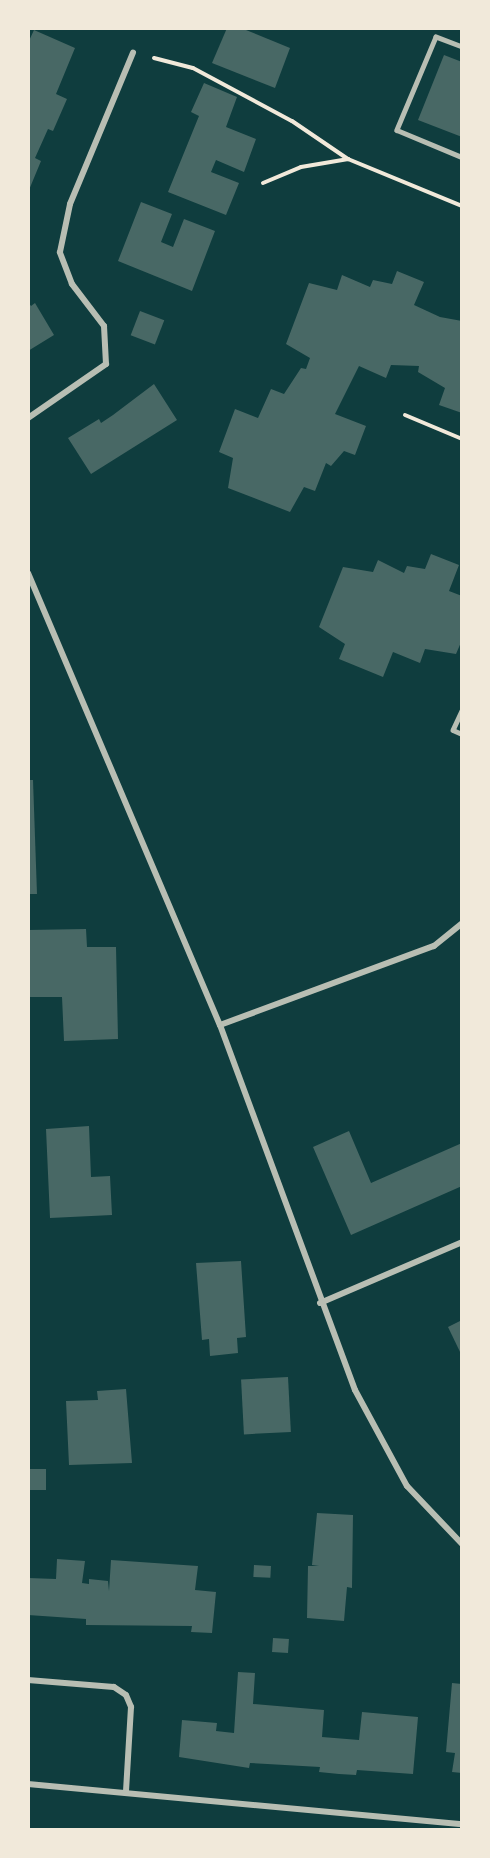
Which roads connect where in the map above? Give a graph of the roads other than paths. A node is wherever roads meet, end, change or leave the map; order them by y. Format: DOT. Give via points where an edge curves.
graph roads {
  1 [pos="462,47"];
  2 [pos="133,53"];
  3 [pos="462,157"];
  4 [pos="28,418"];
  5 [pos="28,573"];
  6 [pos="462,711"];
  7 [pos="462,735"];
  8 [pos="462,923"];
  9 [pos="220,1025"];
  10 [pos="462,1242"];
  11 [pos="320,1303"];
  12 [pos="462,1544"];
  13 [pos="28,1680"];
  14 [pos="28,1784"];
  15 [pos="126,1792"];
  16 [pos="462,1824"];
  1 -- 3 [label="lane" via="436,37 397,130"];
  2 -- 4 [label="street" via="70,204 60,252 72,284 104,326 106,364"];
  5 -- 9 [label="street"];
  6 -- 7 [label="lane" via="453,730"];
  8 -- 9 [label="street" via="434,946"];
  9 -- 11 [label="street"];
  10 -- 11 [label="street"];
  11 -- 12 [label="street" via="355,1390 407,1486"];
  13 -- 15 [label="street" via="114,1687 126,1695 131,1707"];
  14 -- 15 [label="street"];
  15 -- 16 [label="street"];
}
